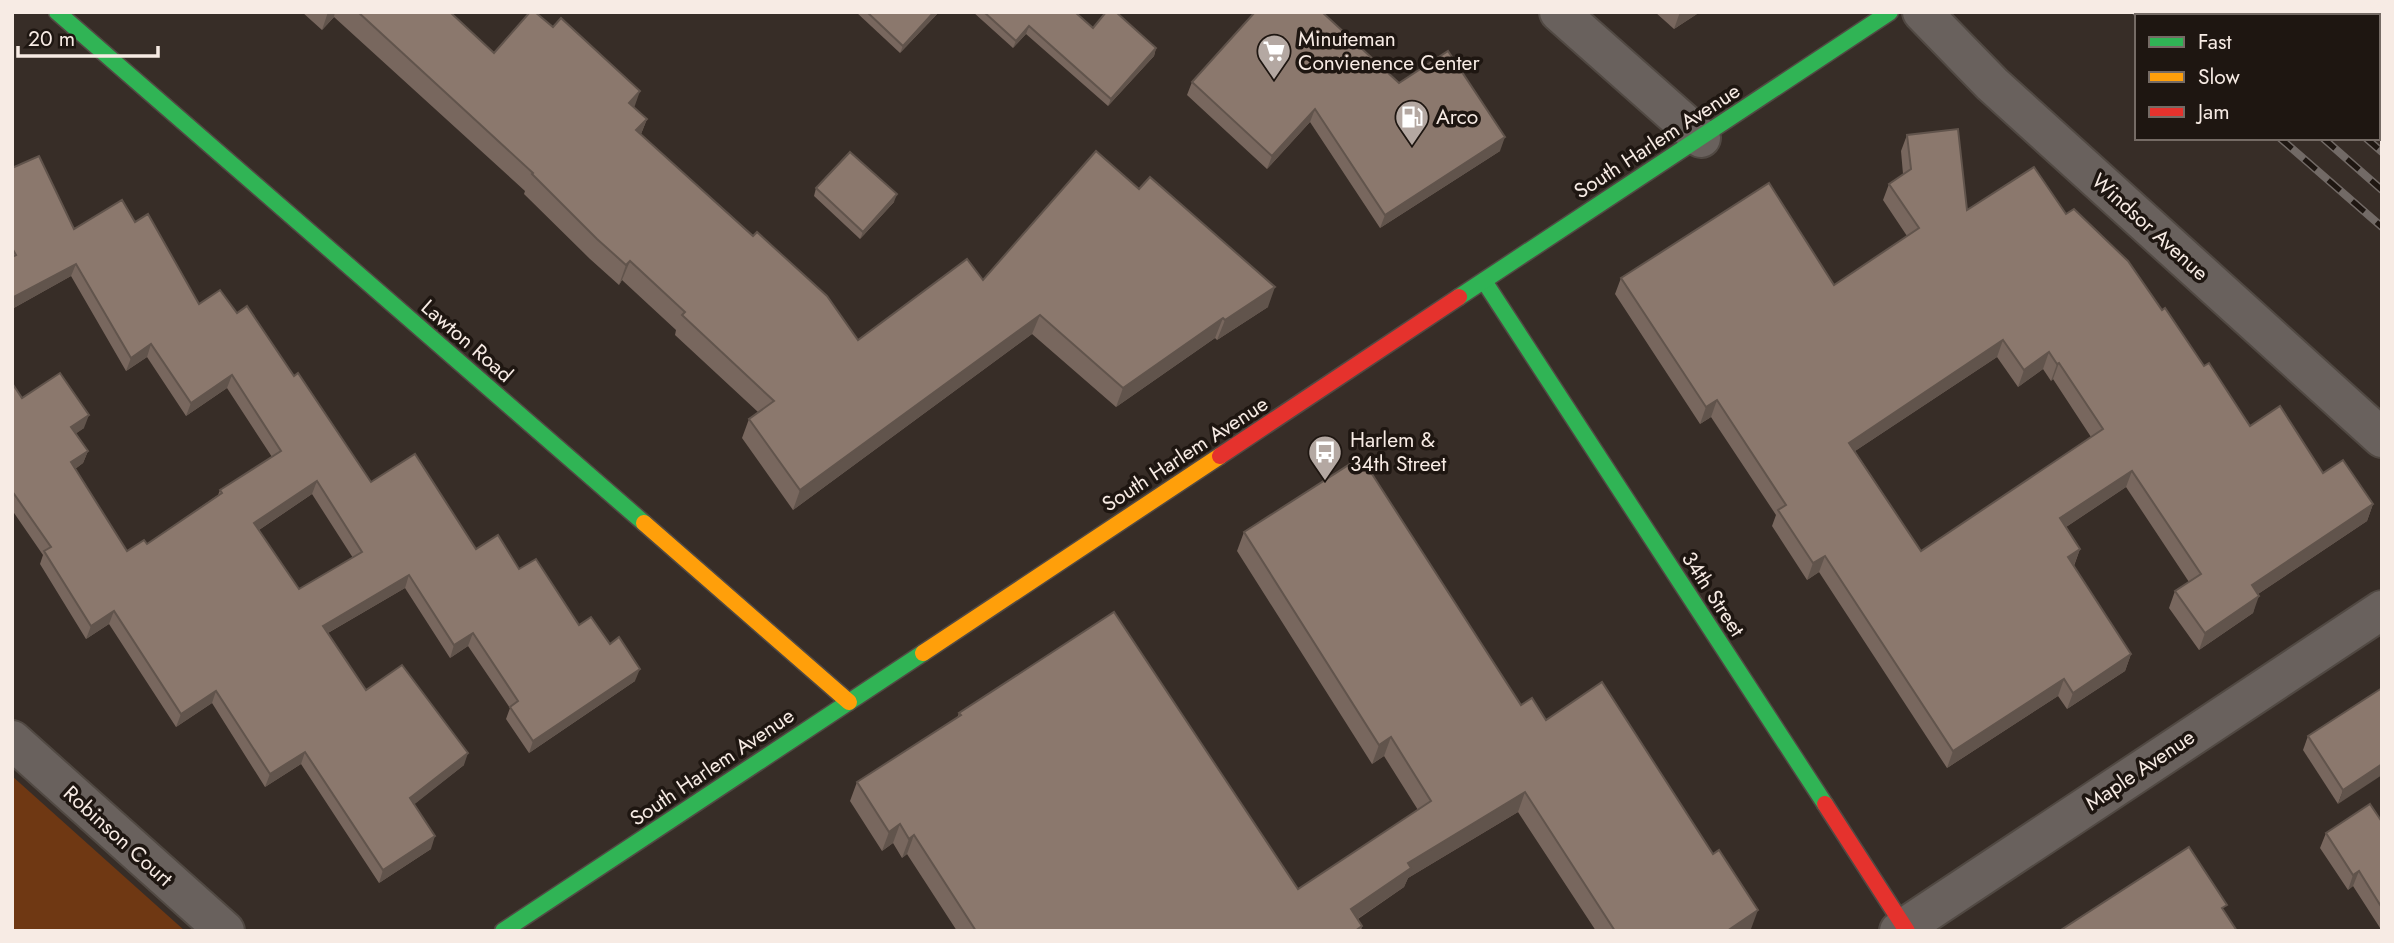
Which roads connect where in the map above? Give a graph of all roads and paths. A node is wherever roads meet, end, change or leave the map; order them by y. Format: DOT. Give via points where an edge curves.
graph roads {
  1 [pos="57,12"];
  2 [pos="1559,12"];
  3 [pos="1890,12"];
  4 [pos="1922,12"];
  5 [pos="1701,138"];
  6 [pos="1484,281"];
  7 [pos="2382,438"];
  8 [pos="2382,610"];
  9 [pos="849,702"];
  10 [pos="12,740"];
  11 [pos="1903,929"];
  12 [pos="225,931"];
  13 [pos="503,931"];
  1 -- 9 [label="street, Lawton Road"];
  2 -- 5 [label="street"];
  3 -- 5 [label="street, South Harlem Avenue"];
  4 -- 7 [label="street, Windsor Avenue" via="1992,84"];
  5 -- 6 [label="street, South Harlem Avenue"];
  6 -- 9 [label="street, South Harlem Avenue"];
  6 -- 11 [label="street, 34th Street"];
  8 -- 11 [label="street, Maple Avenue"];
  9 -- 13 [label="street, South Harlem Avenue"];
  10 -- 12 [label="street, Robinson Court"];
}
